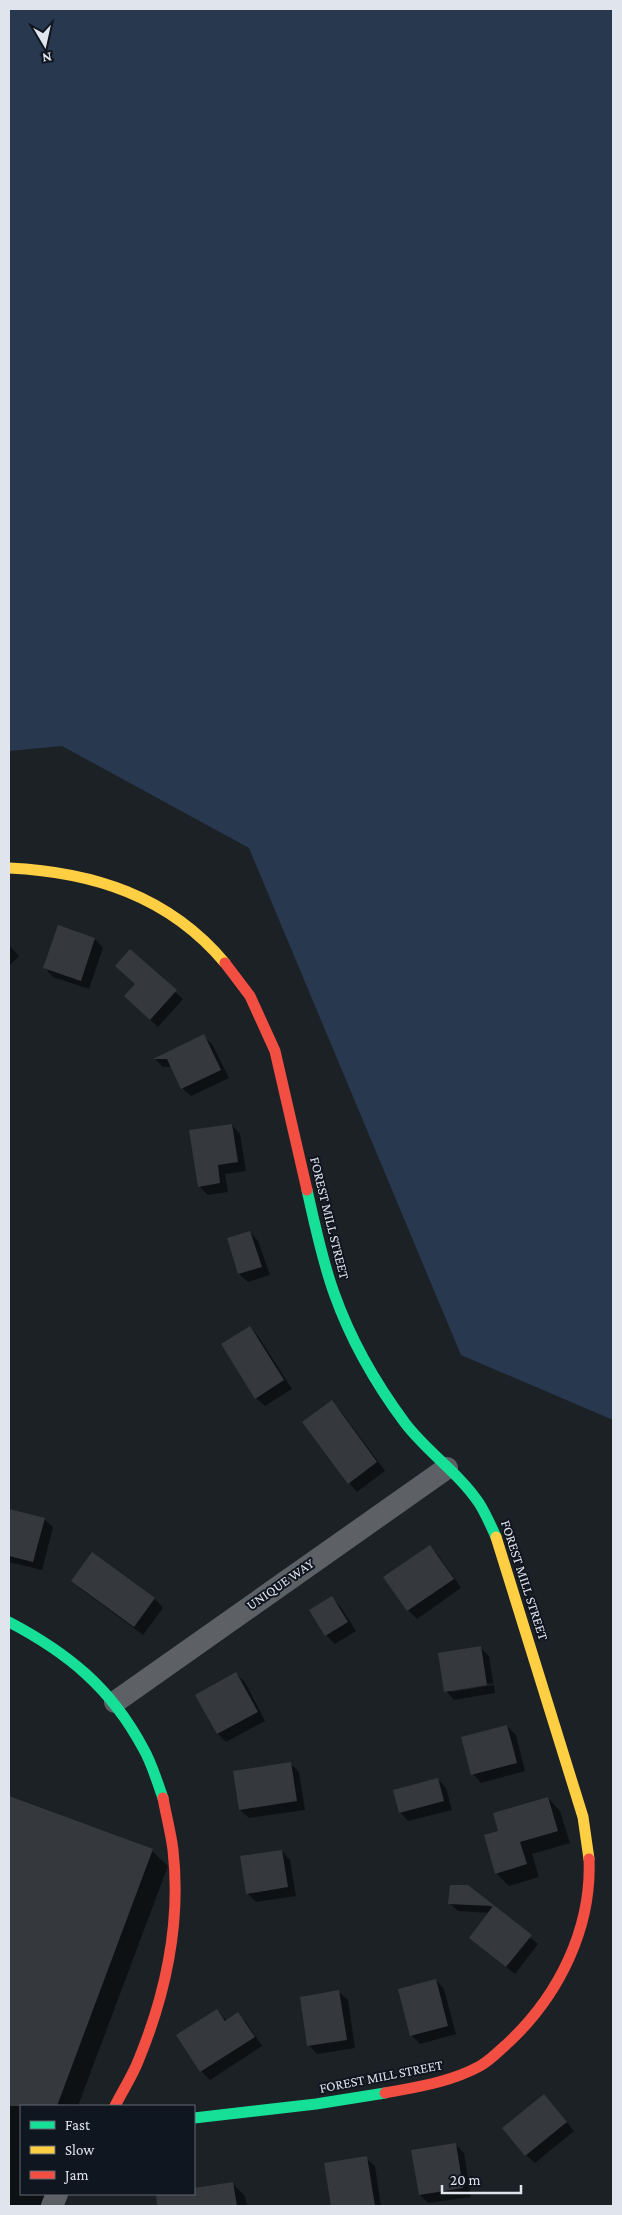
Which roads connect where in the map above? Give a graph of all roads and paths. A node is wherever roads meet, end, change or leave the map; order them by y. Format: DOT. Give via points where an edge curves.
graph roads {
  1 [pos="9,868"];
  2 [pos="447,1468"];
  3 [pos="9,1622"];
  4 [pos="115,1702"];
  5 [pos="116,2105"];
  6 [pos="195,2118"];
  1 -- 2 [label="street, FOREST MILL STREET" via="71,873 108,882 142,897 203,939 246,990 275,1051 321,1252 334,1294 388,1399 425,1447"];
  2 -- 4 [label="street, UNIQUE WAY"];
  2 -- 6 [label="street, FOREST MILL STREET" via="480,1504 500,1546 583,1817 589,1862 586,1906 574,1949 541,2010 525,2028 477,2068 438,2083 357,2098"];
  3 -- 4 [label="street" via="41,1638 81,1667"];
  4 -- 5 [label="street" via="151,1762 159,1783 172,1842 175,1903 170,1963 155,2022 132,2077"];
}
